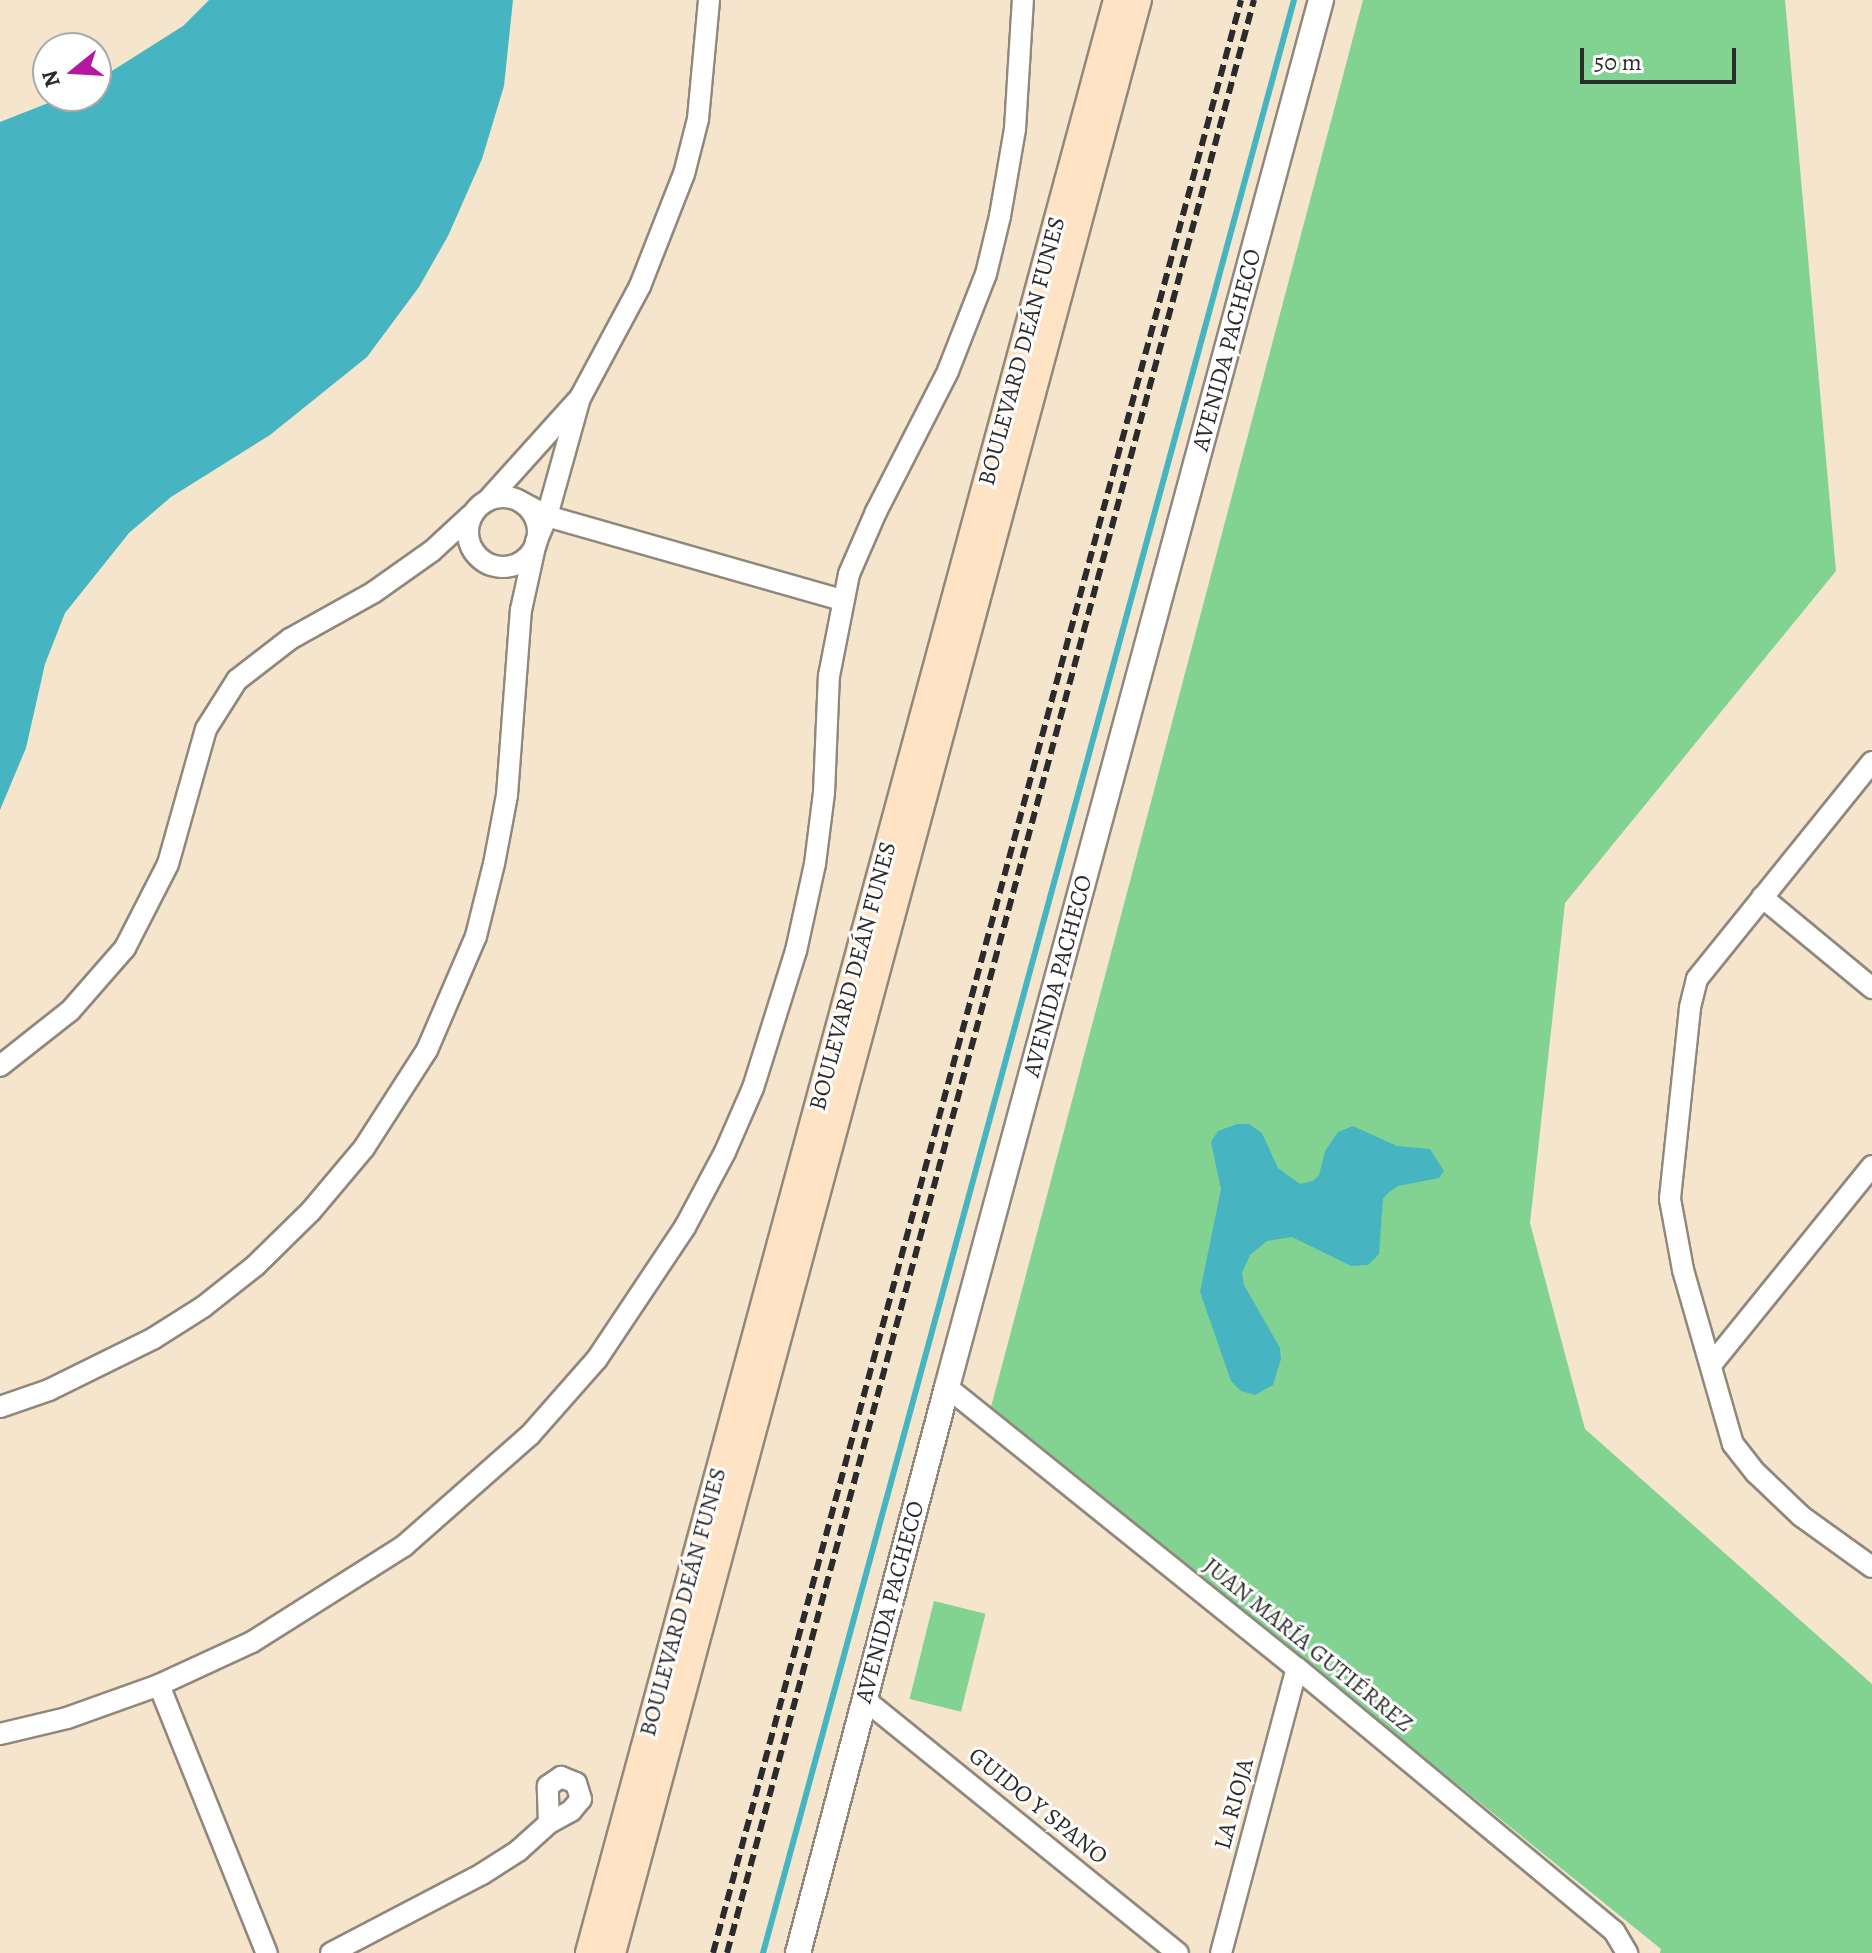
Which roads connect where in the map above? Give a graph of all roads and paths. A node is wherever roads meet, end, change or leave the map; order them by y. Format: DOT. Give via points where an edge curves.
graph roads {
  1 [pos="709,0"];
  2 [pos="1023,0"];
  3 [pos="1117,0"];
  4 [pos="1138,0"];
  5 [pos="1321,0"];
  6 [pos="580,398"];
  7 [pos="487,501"];
  8 [pos="523,503"];
  9 [pos="471,515"];
  10 [pos="547,516"];
  11 [pos="536,542"];
  12 [pos="432,551"];
  13 [pos="486,562"];
  14 [pos="842,600"];
  15 [pos="521,610"];
  16 [pos="1872,762"];
  17 [pos="1762,897"];
  18 [pos="1872,988"];
  19 [pos="0,1066"];
  20 [pos="1872,1166"];
  21 [pos="1711,1365"];
  22 [pos="947,1387"];
  23 [pos="0,1407"];
  24 [pos="1872,1567"];
  25 [pos="1297,1668"];
  26 [pos="159,1685"];
  27 [pos="864,1699"];
  28 [pos="0,1734"];
  29 [pos="549,1823"];
  30 [pos="267,1953"];
  31 [pos="331,1953"];
  32 [pos="589,1953"];
  33 [pos="612,1953"];
  34 [pos="798,1953"];
  35 [pos="1178,1953"];
  36 [pos="1221,1953"];
  37 [pos="1627,1953"];
  1 -- 6 [label="street" via="698,119 684,174 640,286"];
  2 -- 14 [label="street" via="1015,129 986,274 967,330 857,552"];
  3 -- 32 [label="main road, BOULEVARD DEÁN FUNES"];
  4 -- 33 [label="main road, BOULEVARD DEÁN FUNES"];
  5 -- 22 [label="street, AVENIDA PACHECO"];
  6 -- 7 [label="street"];
  6 -- 10 [label="street"];
  7 -- 8 [label="street" via="505,497"];
  7 -- 9 [label="street"];
  8 -- 10 [label="street"];
  8 -- 11 [label="street" via="536,521"];
  9 -- 12 [label="street"];
  9 -- 13 [label="street" via="468,539"];
  10 -- 11 [label="street"];
  10 -- 14 [label="street"];
  11 -- 13 [label="street" via="514,566"];
  11 -- 15 [label="street"];
  12 -- 13 [label="street"];
  12 -- 19 [label="street" via="355,604 280,646 237,680 206,729 168,864 125,948 70,1011"];
  13 -- 15 [label="street" via="514,589"];
  14 -- 26 [label="street" via="829,676 823,808 796,951 753,1088 670,1252 597,1359 530,1435 468,1494 328,1597 252,1642"];
  15 -- 23 [label="street" via="507,795 491,879 452,999 398,1101 311,1211 203,1307 101,1366"];
  16 -- 17 [label="street"];
  17 -- 18 [label="street"];
  17 -- 21 [label="street" via="1697,979 1671,1170 1672,1225"];
  20 -- 21 [label="street"];
  21 -- 24 [label="street" via="1733,1444 1756,1473 1801,1516"];
  22 -- 25 [label="street, JUAN MARÍA GUTIÉRREZ"];
  22 -- 27 [label="street, AVENIDA PACHECO"];
  25 -- 36 [label="street, LA RIOJA"];
  25 -- 37 [label="street, JUAN MARÍA GUTIÉRREZ" via="1614,1931"];
  26 -- 28 [label="street" via="67,1718"];
  26 -- 30 [label="street"];
  27 -- 34 [label="street, AVENIDA PACHECO"];
  27 -- 35 [label="street, GUIDO Y SPANO"];
  29 -- 31 [label="street" via="482,1874"];
}
